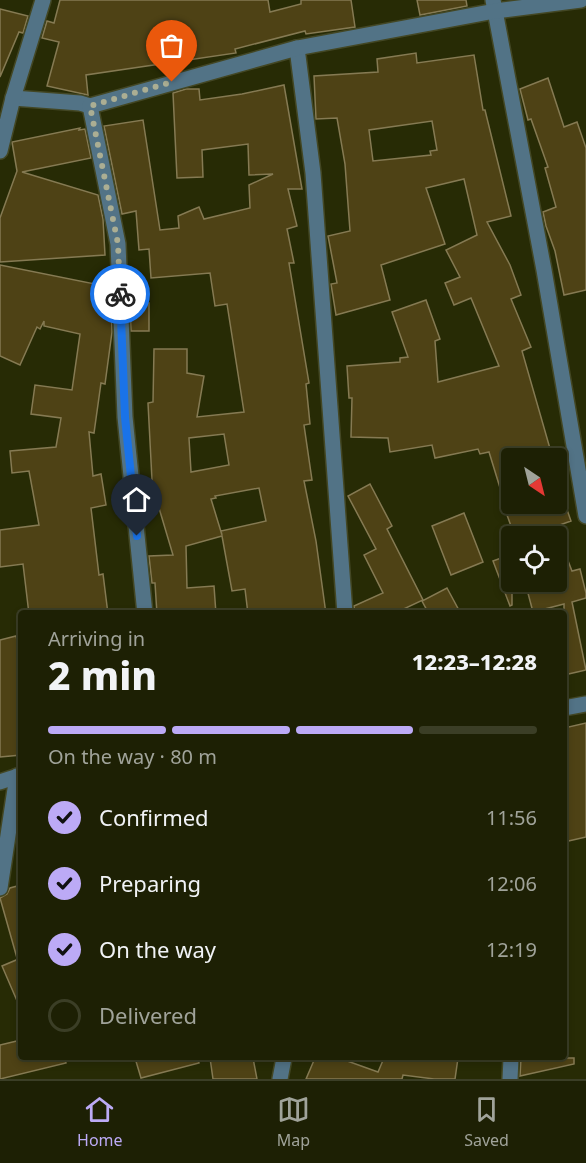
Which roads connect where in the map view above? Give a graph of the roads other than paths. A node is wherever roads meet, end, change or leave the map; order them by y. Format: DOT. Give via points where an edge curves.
graph roads {
  1 [pos="43,0"];
  2 [pos="581,0"];
  3 [pos="494,5"];
  4 [pos="297,48"];
  5 [pos="13,98"];
  6 [pos="90,106"];
  7 [pos="0,151"];
  8 [pos="586,516"];
  9 [pos="145,610"];
  10 [pos="345,610"];
  11 [pos="586,704"];
  12 [pos="567,707"];
  13 [pos="18,776"];
  14 [pos="0,782"];
  15 [pos="18,782"];
  16 [pos="0,888"];
  17 [pos="284,1060"];
  18 [pos="511,1060"];
  19 [pos="280,1079"];
  20 [pos="510,1079"];
  1 -- 5 [label="street"];
  2 -- 3 [label="street"];
  3 -- 4 [label="street"];
  3 -- 8 [label="street"];
  4 -- 6 [label="street"];
  4 -- 10 [label="street" via="313,172"];
  5 -- 6 [label="street"];
  5 -- 7 [label="street"];
  6 -- 9 [label="street" via="118,244 125,417"];
  11 -- 12 [label="street"];
  13 -- 14 [label="street"];
  15 -- 16 [label="street"];
  17 -- 19 [label="street"];
  18 -- 20 [label="street"];
}
